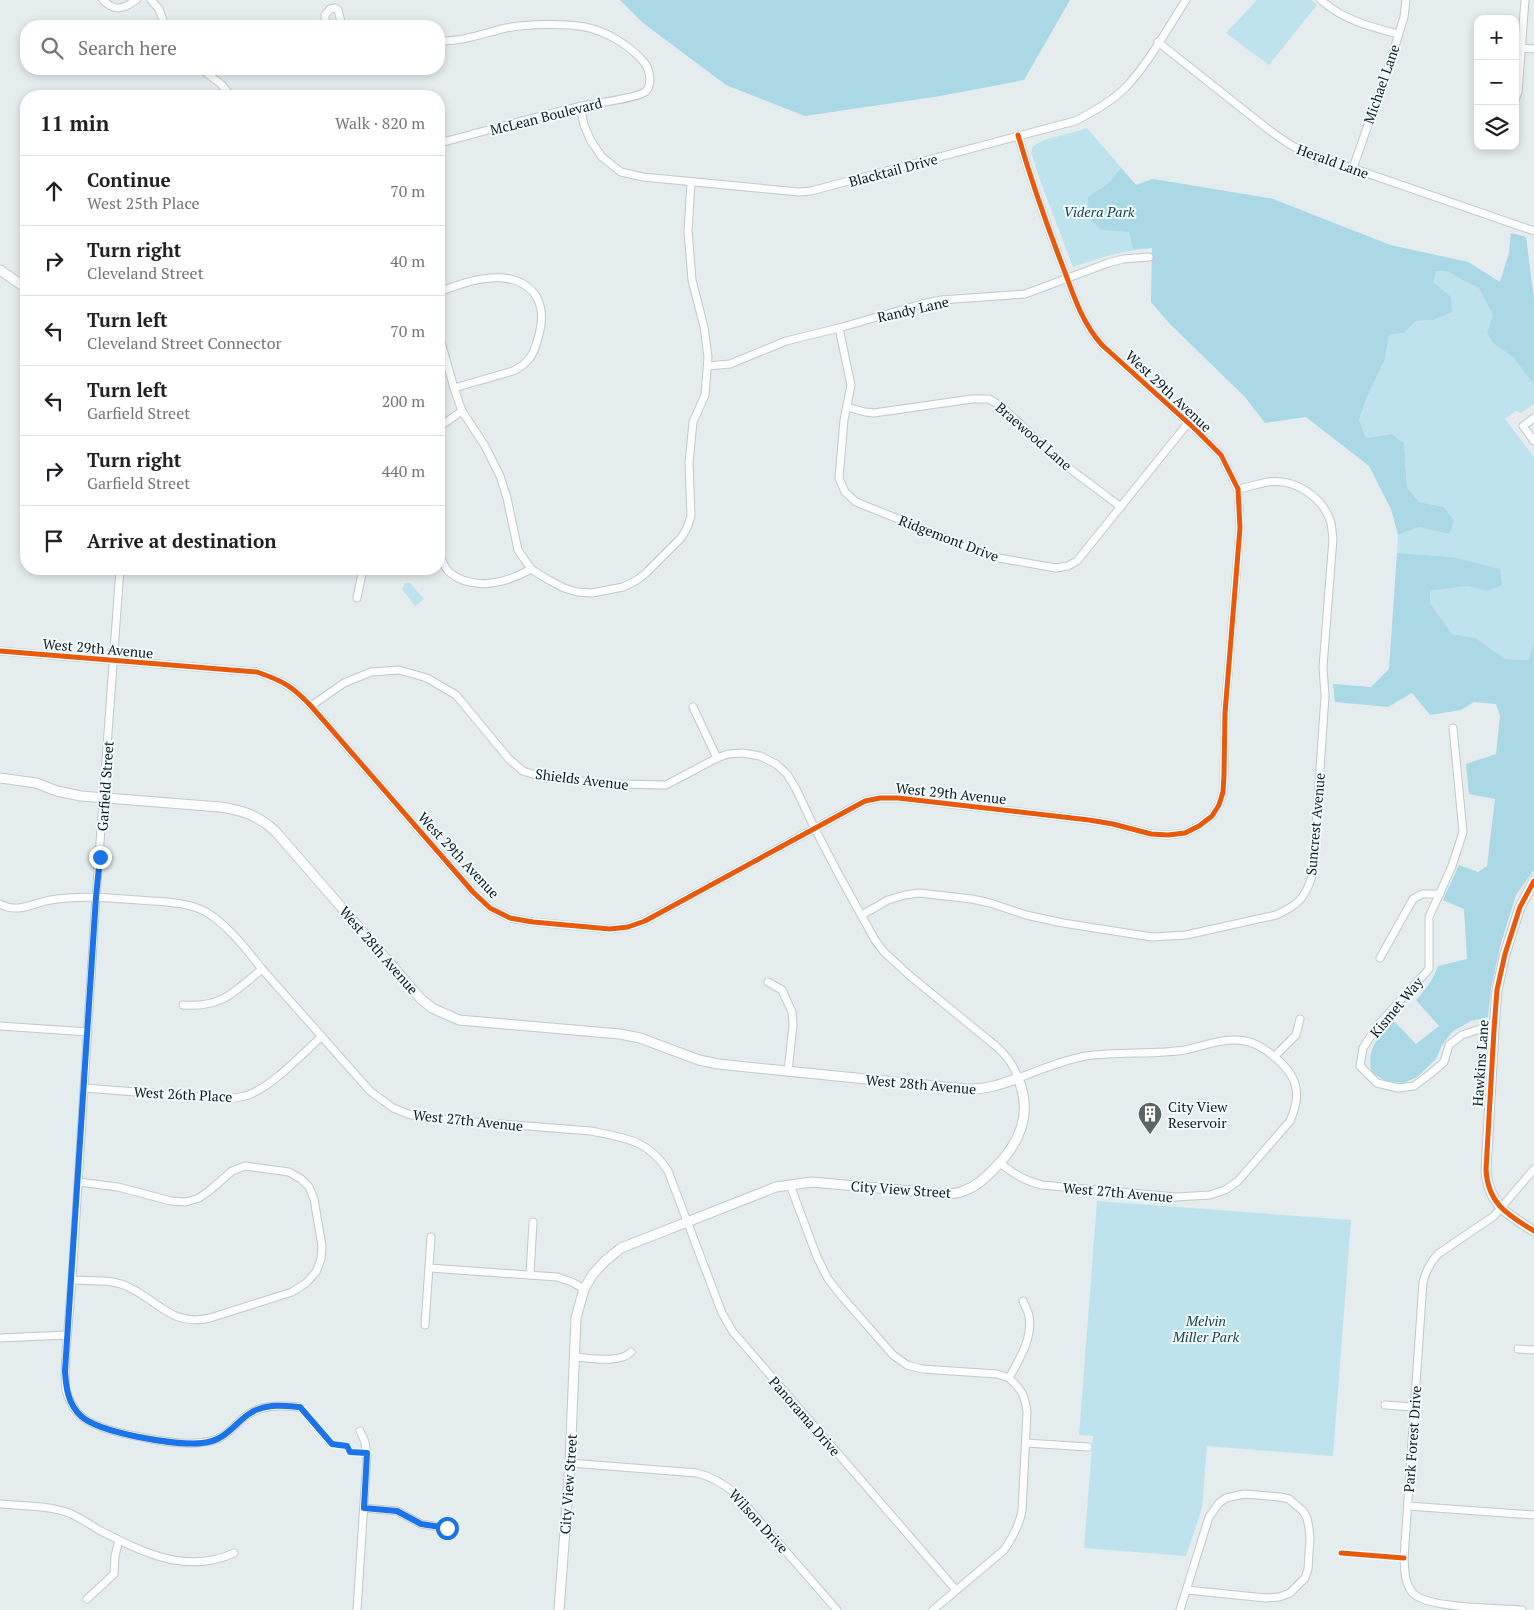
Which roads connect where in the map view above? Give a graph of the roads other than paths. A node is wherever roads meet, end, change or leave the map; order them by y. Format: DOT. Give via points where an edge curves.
graph roads {
  1 [pos="103,0"];
  2 [pos="136,0"];
  3 [pos="151,0"];
  4 [pos="1186,0"];
  5 [pos="1321,0"];
  6 [pos="1406,0"];
  7 [pos="1524,0"];
  8 [pos="163,20"];
  9 [pos="1398,34"];
  10 [pos="445,41"];
  11 [pos="1158,42"];
  12 [pos="1521,48"];
  13 [pos="1534,49"];
  14 [pos="209,75"];
  15 [pos="1519,77"];
  16 [pos="226,90"];
  17 [pos="580,106"];
  18 [pos="1018,135"];
  19 [pos="445,140"];
  20 [pos="1353,168"];
  21 [pos="691,182"];
  22 [pos="1534,231"];
  23 [pos="1149,257"];
  24 [pos="0,270"];
  25 [pos="1067,279"];
  26 [pos="20,284"];
  27 [pos="445,290"];
  28 [pos="839,328"];
  29 [pos="445,356"];
  30 [pos="708,366"];
  31 [pos="454,388"];
  32 [pos="847,407"];
  33 [pos="462,411"];
  34 [pos="1534,418"];
  35 [pos="445,423"];
  36 [pos="1188,423"];
  37 [pos="1534,441"];
  38 [pos="1238,489"];
  39 [pos="1121,507"];
  40 [pos="445,566"];
  41 [pos="531,569"];
  42 [pos="120,575"];
  43 [pos="362,575"];
  44 [pos="357,598"];
  45 [pos="0,651"];
  46 [pos="113,661"];
  47 [pos="312,706"];
  48 [pos="693,707"];
  49 [pos="1453,728"];
  50 [pos="717,758"];
  51 [pos="0,778"];
  52 [pos="104,798"];
  53 [pos="815,829"];
  54 [pos="839,875"];
  55 [pos="1534,881"];
  56 [pos="1440,894"];
  57 [pos="96,897"];
  58 [pos="0,904"];
  59 [pos="862,915"];
  60 [pos="1380,958"];
  61 [pos="262,969"];
  62 [pos="768,982"];
  63 [pos="183,1005"];
  64 [pos="1300,1019"];
  65 [pos="0,1026"];
  66 [pos="1494,1030"];
  67 [pos="88,1032"];
  68 [pos="321,1037"];
  69 [pos="1274,1057"];
  70 [pos="788,1072"];
  71 [pos="1018,1078"];
  72 [pos="84,1088"];
  73 [pos="1000,1163"];
  74 [pos="1534,1169"];
  75 [pos="79,1182"];
  76 [pos="790,1185"];
  77 [pos="1500,1208"];
  78 [pos="687,1221"];
  79 [pos="533,1222"];
  80 [pos="1534,1231"];
  81 [pos="431,1237"];
  82 [pos="430,1268"];
  83 [pos="530,1275"];
  84 [pos="72,1280"];
  85 [pos="584,1289"];
  86 [pos="1023,1301"];
  87 [pos="425,1325"];
  88 [pos="67,1335"];
  89 [pos="0,1338"];
  90 [pos="1518,1349"];
  91 [pos="1534,1350"];
  92 [pos="631,1352"];
  93 [pos="575,1357"];
  94 [pos="1009,1378"];
  95 [pos="1385,1405"];
  96 [pos="300,1407"];
  97 [pos="1414,1407"];
  98 [pos="360,1431"];
  99 [pos="1026,1443"];
  100 [pos="1088,1447"];
  101 [pos="570,1463"];
  102 [pos="0,1504"];
  103 [pos="1408,1506"];
  104 [pos="364,1508"];
  105 [pos="1534,1515"];
  106 [pos="447,1528"];
  107 [pos="119,1540"];
  108 [pos="234,1553"];
  109 [pos="956,1590"];
  110 [pos="1187,1590"];
  111 [pos="88,1599"];
  112 [pos="357,1610"];
  113 [pos="559,1610"];
  114 [pos="837,1610"];
  115 [pos="933,1610"];
  116 [pos="1180,1610"];
  117 [pos="1522,1610"];
  1 -- 2 [label="street" via="110,7 118,8 129,6"];
  3 -- 8 [label="street"];
  4 -- 11 [label="street, Blacktail Drive"];
  5 -- 9 [label="street" via="1344,17"];
  6 -- 9 [label="street, Michael Lane"];
  7 -- 12 [label="street"];
  9 -- 20 [label="street, Michael Lane"];
  10 -- 17 [label="street, McLean Boulevard" via="509,27 585,27 605,33 646,64 649,73 646,91"];
  11 -- 18 [label="street, Blacktail Drive" via="1126,87 1096,110 1075,120"];
  11 -- 20 [label="street, Herald Lane" via="1289,144"];
  12 -- 13 [label="street"];
  12 -- 15 [label="street"];
  14 -- 16 [label="street"];
  17 -- 19 [label="street, McLean Boulevard"];
  17 -- 21 [label="street, Blacktail Drive" via="591,141 602,157 621,172"];
  18 -- 21 [label="street, Blacktail Drive" via="811,191"];
  18 -- 25 [label="street, West 29th Avenue" via="1034,190"];
  20 -- 22 [label="street, Herald Lane"];
  21 -- 30 [label="street" via="688,231 692,280 704,327"];
  23 -- 25 [label="street, Randy Lane" via="1114,262"];
  24 -- 26 [label="street"];
  25 -- 28 [label="street, Randy Lane" via="1025,294 932,302"];
  25 -- 36 [label="street, West 29th Avenue" via="1080,313 1096,338"];
  27 -- 31 [label="street" via="475,281 508,279 527,286 539,301 541,310 541,326 534,351 522,366"];
  28 -- 30 [label="street, Randy Lane" via="776,344 730,364"];
  28 -- 32 [label="street, Ridgemont Drive" via="851,385"];
  29 -- 31 [label="street"];
  30 -- 41 [label="street" via="705,395 693,422 688,463 691,516 681,538 637,580 623,587 592,594 564,588"];
  31 -- 33 [label="street"];
  32 -- 39 [label="street, Braewood Lane" via="874,412 972,398 989,399 1001,406 1057,459"];
  32 -- 39 [label="street, Ridgemont Drive" via="838,473 848,496 987,555 1050,568 1068,566 1077,561"];
  33 -- 35 [label="street"];
  33 -- 41 [label="street" via="500,476 518,550"];
  34 -- 37 [label="street" via="1523,426"];
  36 -- 38 [label="street, West 29th Avenue" via="1221,455"];
  36 -- 39 [label="street, Ridgemont Drive"];
  38 -- 53 [label="street, West 29th Avenue" via="1240,528 1225,713 1223,792 1212,816 1199,826 1168,835 1089,820 880,798 864,801"];
  38 -- 59 [label="street, Suncrest Avenue" via="1269,482 1302,488 1316,498 1331,524 1325,696 1313,872 1302,899 1276,916 1169,937 1063,923 990,903 919,893 888,900"];
  40 -- 41 [label="street" via="464,581 482,585"];
  42 -- 46 [label="street, Garfield Street"];
  43 -- 44 [label="street"];
  45 -- 46 [label="street, West 29th Avenue"];
  46 -- 47 [label="street, West 29th Avenue" via="257,672 280,680"];
  46 -- 52 [label="street, Garfield Street"];
  47 -- 50 [label="street, Shields Avenue" via="344,683 371,672 399,670 427,678 456,695 509,759 523,771 545,778 666,786"];
  47 -- 53 [label="street, West 29th Avenue" via="473,892 490,908 510,918 610,929 628,927 645,921"];
  48 -- 50 [label="street"];
  49 -- 56 [label="street, Kismet Way" via="1463,832"];
  50 -- 53 [label="street, Shields Avenue" via="743,753 760,756 776,764 787,774"];
  51 -- 52 [label="street, West 28th Avenue"];
  52 -- 57 [label="street, Garfield Street"];
  52 -- 70 [label="street, West 28th Avenue" via="220,807 259,818 276,832 416,993 444,1015 474,1022 620,1034 699,1060"];
  53 -- 54 [label="street, Shields Avenue"];
  54 -- 59 [label="street, City View Street"];
  55 -- 66 [label="street, Hawkins Lane" via="1520,907 1505,954 1497,990"];
  56 -- 60 [label="street" via="1422,894 1413,899"];
  56 -- 66 [label="street, Kismet Way" via="1429,917 1429,969 1378,1025 1363,1048 1360,1066 1377,1084 1398,1088 1414,1086 1444,1062 1448,1045 1462,1035 1480,1029"];
  57 -- 58 [label="street, West 27th Avenue" via="48,900 16,909"];
  57 -- 61 [label="street, West 27th Avenue" via="169,902 204,912 231,931"];
  57 -- 67 [label="street, Garfield Street"];
  59 -- 71 [label="street, City View Street" via="884,952 997,1047 1015,1068"];
  61 -- 63 [label="street" via="226,998 203,1006"];
  61 -- 68 [label="street, West 27th Avenue"];
  62 -- 70 [label="street" via="782,990 792,1012"];
  64 -- 69 [label="street" via="1296,1035"];
  65 -- 67 [label="street"];
  66 -- 77 [label="street, Hawkins Lane" via="1486,1170 1489,1190"];
  67 -- 72 [label="street, Garfield Street"];
  68 -- 72 [label="street, West 26th Place" via="274,1080 246,1096 230,1099"];
  68 -- 78 [label="street, West 27th Avenue" via="370,1092 408,1114 591,1131 637,1142 660,1159 668,1171"];
  69 -- 71 [label="street, West 28th Avenue" via="1258,1045 1231,1040 1183,1050 1088,1056"];
  69 -- 73 [label="street, West 27th Avenue" via="1284,1066 1296,1086 1295,1110 1290,1121 1238,1181 1225,1190 1210,1195 1176,1197 1042,1185 1018,1177"];
  70 -- 71 [label="street, West 28th Avenue" via="972,1089 996,1087"];
  71 -- 73 [label="street, City View Street" via="1024,1101 1022,1125 1013,1147"];
  72 -- 75 [label="street, Garfield Street"];
  73 -- 76 [label="street, City View Street" via="976,1185 961,1192 944,1194 812,1182"];
  74 -- 77 [label="street, Park Forest Drive"];
  75 -- 84 [label="street, Garfield Street"];
  75 -- 84 [label="street" via="118,1186 186,1202 209,1192 232,1171 245,1166 289,1172 309,1187 322,1246 316,1272 292,1292 198,1321 170,1314 118,1283"];
  76 -- 78 [label="street, City View Street" via="776,1187"];
  76 -- 94 [label="street" via="816,1257 828,1279 893,1355 907,1365 922,1369 997,1374"];
  77 -- 80 [label="street, Hawkins Lane"];
  77 -- 97 [label="street, Park Forest Drive" via="1494,1216 1438,1254 1426,1270"];
  78 -- 85 [label="street, City View Street" via="621,1248 593,1274"];
  78 -- 109 [label="street, Panorama Drive" via="722,1313 733,1332"];
  79 -- 83 [label="street"];
  81 -- 82 [label="street"];
  82 -- 83 [label="street"];
  82 -- 87 [label="street"];
  83 -- 85 [label="street" via="557,1277"];
  84 -- 88 [label="street, Garfield Street"];
  85 -- 93 [label="street, City View Street" via="576,1318"];
  86 -- 94 [label="street" via="1029,1316 1029,1331"];
  88 -- 89 [label="street"];
  88 -- 96 [label="street, Garfield Street" via="66,1390 81,1416 96,1425 160,1441 202,1443 231,1431 257,1409"];
  90 -- 91 [label="street"];
  92 -- 93 [label="street" via="619,1359"];
  93 -- 101 [label="street, City View Street"];
  94 -- 99 [label="street" via="1026,1399"];
  95 -- 97 [label="street"];
  97 -- 103 [label="street, Park Forest Drive"];
  98 -- 104 [label="street" via="367,1456"];
  99 -- 100 [label="street"];
  99 -- 109 [label="street" via="1022,1511 1013,1538 1004,1550"];
  101 -- 113 [label="street, City View Street"];
  101 -- 114 [label="street, Wilson Drive" via="697,1473 724,1484"];
  102 -- 107 [label="street" via="63,1511"];
  103 -- 105 [label="street"];
  103 -- 117 [label="street, Park Forest Drive" via="1404,1558 1405,1578 1412,1593 1423,1600 1441,1604"];
  104 -- 106 [label="street" via="397,1511 421,1524"];
  104 -- 112 [label="street"];
  107 -- 108 [label="street" via="161,1557 191,1563 212,1561"];
  107 -- 111 [label="street" via="114,1574"];
  109 -- 115 [label="street"];
  110 -- 110 [label="street" via="1209,1517 1226,1498 1244,1494 1280,1496 1303,1510 1310,1533 1308,1569 1305,1578 1290,1593 1266,1598"];
  110 -- 116 [label="street"];
}
